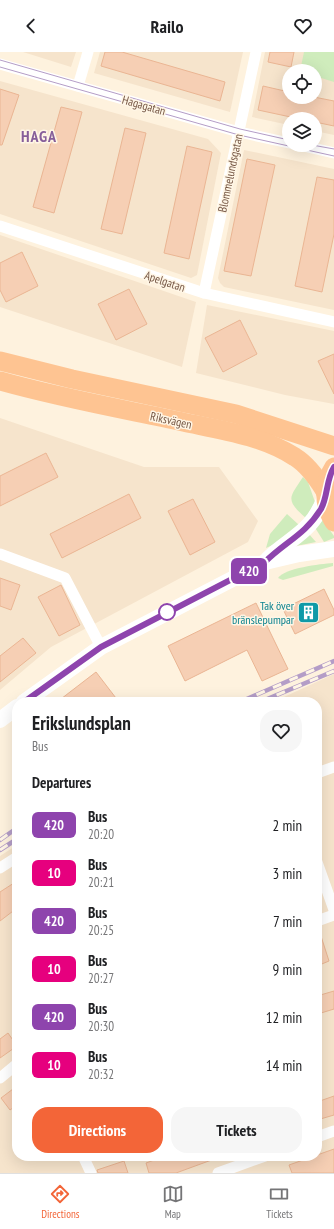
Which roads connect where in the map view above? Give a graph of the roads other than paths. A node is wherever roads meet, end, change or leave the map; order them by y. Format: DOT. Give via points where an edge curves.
graph roads {
  1 [pos="88,52"];
  2 [pos="256,52"];
  3 [pos="0,64"];
  4 [pos="78,86"];
  5 [pos="240,132"];
  6 [pos="282,141"];
  7 [pos="322,150"];
  8 [pos="334,153"];
  9 [pos="0,226"];
  10 [pos="204,293"];
  11 [pos="334,322"];
  12 [pos="0,361"];
  13 [pos="0,381"];
  14 [pos="334,446"];
  15 [pos="334,468"];
  16 [pos="325,494"];
  17 [pos="334,522"];
  18 [pos="334,550"];
  19 [pos="0,554"];
  20 [pos="265,562"];
  21 [pos="101,647"];
  22 [pos="31,697"];
  23 [pos="12,711"];
  24 [pos="0,720"];
  25 [pos="334,767"];
  26 [pos="322,771"];
  27 [pos="12,860"];
  28 [pos="0,868"];
  29 [pos="322,876"];
  30 [pos="334,910"];
  31 [pos="334,915"];
  32 [pos="322,919"];
  33 [pos="12,1068"];
  34 [pos="0,1078"];
  35 [pos="334,1131"];
  36 [pos="322,1135"];
  37 [pos="85,1161"];
  38 [pos="251,1161"];
  39 [pos="91,1173"];
  40 [pos="218,1173"];
  1 -- 4 [label="street"];
  2 -- 5 [label="street, Blommelundsgatan"];
  3 -- 4 [label="street, Hagagatan"];
  4 -- 5 [label="street, Hagagatan"];
  5 -- 6 [label="street, Hagagatan"];
  5 -- 10 [label="street, Blommelundsgatan"];
  7 -- 8 [label="street"];
  9 -- 10 [label="street, Apelgatan"];
  10 -- 11 [label="street, Apelgatan"];
  12 -- 14 [label="highway, Riksvägen" via="236,414"];
  13 -- 16 [label="highway, Riksvägen" via="262,441 297,458 316,476"];
  15 -- 16 [label="highway" via="330,473"];
  16 -- 17 [label="highway, Riksvägen" via="329,514"];
  16 -- 20 [label="main road" via="322,507 307,528"];
  18 -- 20 [label="main road" via="298,554"];
  19 -- 21 [label="street" via="65,578"];
  20 -- 21 [label="main road"];
  21 -- 22 [label="main road"];
  23 -- 24 [label="main road"];
  25 -- 26 [label="street"];
  27 -- 28 [label="street"];
  29 -- 30 [label="street"];
  31 -- 32 [label="street"];
  33 -- 34 [label="street"];
  35 -- 36 [label="street"];
  37 -- 39 [label="street"];
  38 -- 40 [label="street"];
}
